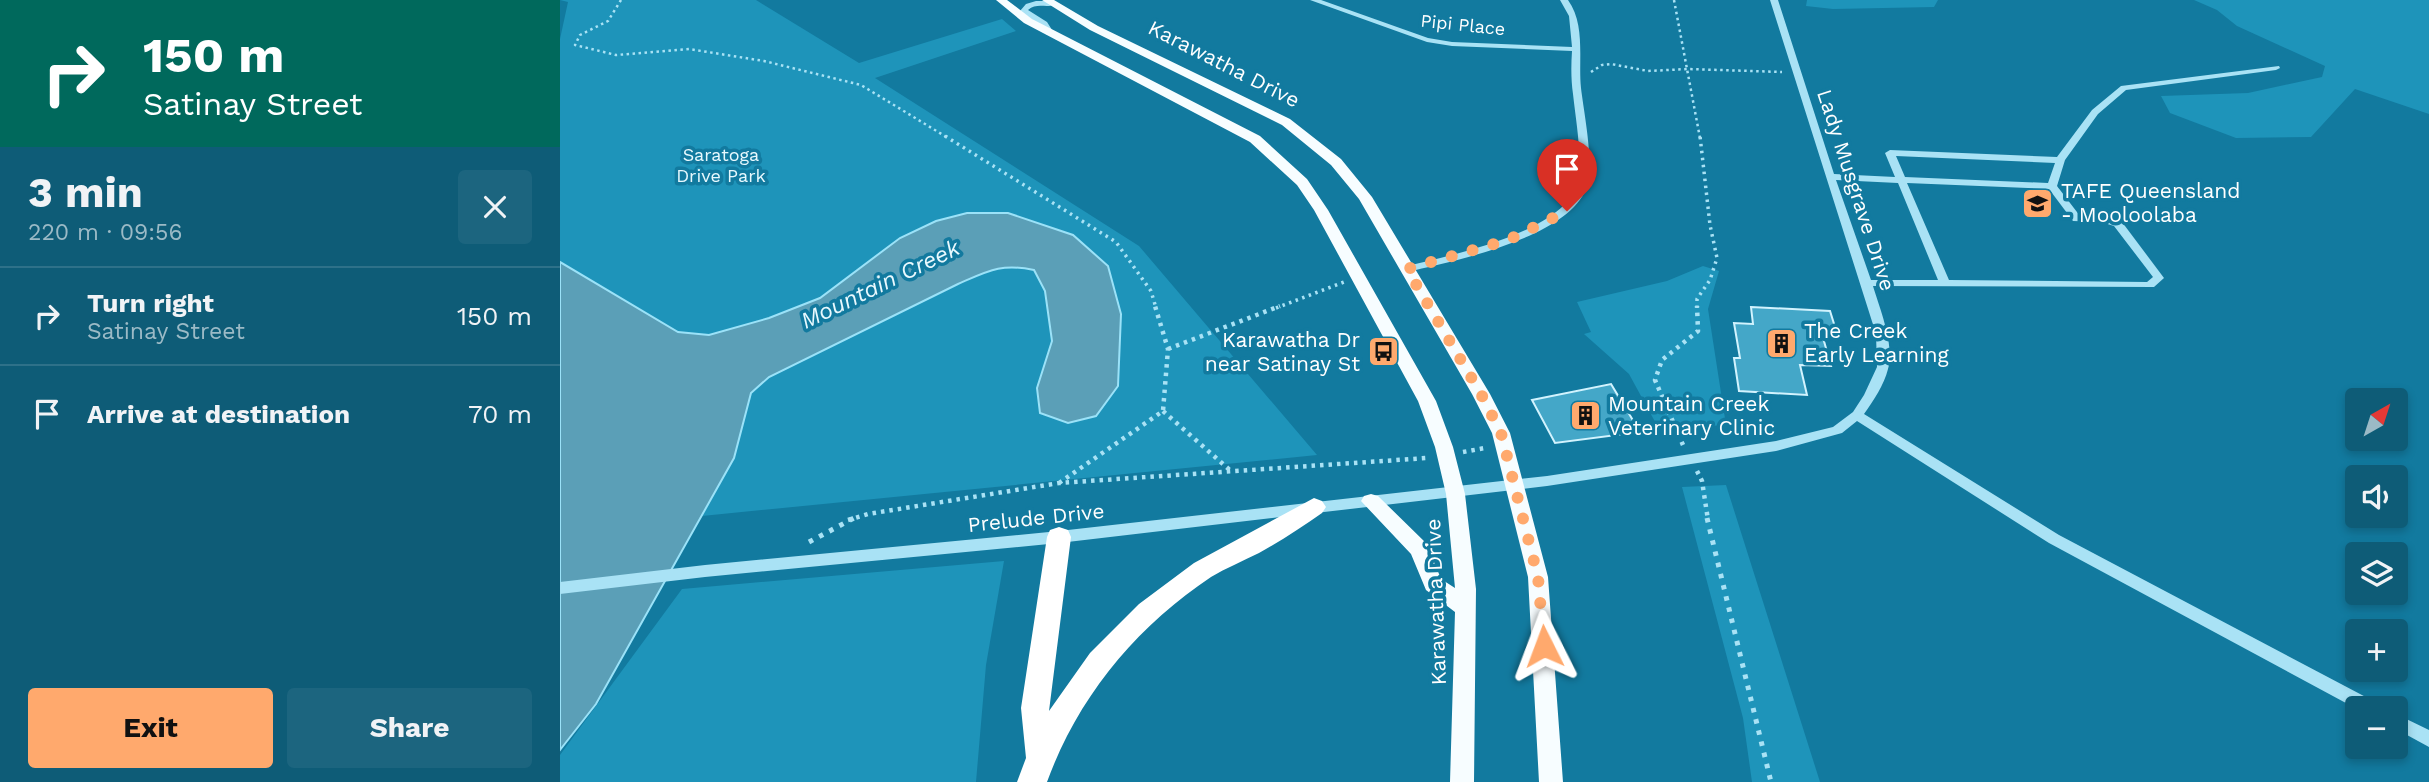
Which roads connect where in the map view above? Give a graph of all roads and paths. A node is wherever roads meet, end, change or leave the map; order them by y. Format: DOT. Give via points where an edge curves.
graph roads {
  1 [pos="621,0"];
  2 [pos="1001,0"];
  3 [pos="1314,0"];
  4 [pos="1564,0"];
  5 [pos="1674,0"];
  6 [pos="1774,0"];
  7 [pos="1049,2"];
  8 [pos="1050,33"];
  9 [pos="1574,49"];
  10 [pos="2276,68"];
  11 [pos="1688,69"];
  12 [pos="1575,72"];
  13 [pos="1797,72"];
  14 [pos="2060,160"];
  15 [pos="1830,177"];
  16 [pos="1899,180"];
  17 [pos="2052,186"];
  18 [pos="1407,269"];
  19 [pos="1358,276"];
  20 [pos="1867,283"];
  21 [pos="1945,283"];
  22 [pos="1168,349"];
  23 [pos="1163,411"];
  24 [pos="1857,415"];
  25 [pos="1504,445"];
  26 [pos="1447,454"];
  27 [pos="1691,460"];
  28 [pos="1232,472"];
  29 [pos="1059,483"];
  30 [pos="1516,484"];
  31 [pos="1457,492"];
  32 [pos="1371,501"];
  33 [pos="1314,507"];
  34 [pos="1059,537"];
  35 [pos="801,545"];
  36 [pos="560,588"];
  37 [pos="1466,608"];
  38 [pos="2349,696"];
  39 [pos="2408,728"];
  40 [pos="2429,739"];
  41 [pos="1036,769"];
  42 [pos="1462,782"];
  43 [pos="1551,782"];
  44 [pos="1771,782"];
  1 -- 22 [label="path" via="608,21 580,35 575,45 616,55 689,49 764,61 861,85 1116,242 1150,291"];
  2 -- 8 [label="main road, Karawatha Drive"];
  3 -- 9 [label="street, Pipi Place" via="1427,40"];
  4 -- 9 [label="street" via="1574,16"];
  5 -- 11 [label="path"];
  6 -- 13 [label="street, Lady Musgrave Drive"];
  7 -- 8 [label="street" via="1024,11"];
  7 -- 18 [label="main road, Karawatha Drive" via="1302,133 1352,180"];
  8 -- 19 [label="main road, Karawatha Drive" via="1255,139 1302,182"];
  9 -- 12 [label="street"];
  10 -- 14 [label="street" via="2124,88 2095,112"];
  11 -- 12 [label="path" via="1648,71 1611,64 1590,73"];
  11 -- 13 [label="path"];
  11 -- 27 [label="path" via="1717,258 1697,299 1698,331 1662,360 1655,380"];
  12 -- 18 [label="street" via="1583,165 1581,190 1567,211 1514,238"];
  13 -- 15 [label="street, Lady Musgrave Drive"];
  14 -- 16 [label="street" via="1890,153"];
  14 -- 17 [label="street"];
  15 -- 16 [label="street"];
  15 -- 20 [label="street, Lady Musgrave Drive"];
  16 -- 17 [label="street"];
  16 -- 21 [label="street"];
  17 -- 21 [label="street" via="2077,219 2118,224 2159,278 2150,285"];
  18 -- 25 [label="main road, Karawatha Drive" via="1491,412"];
  19 -- 22 [label="path"];
  19 -- 26 [label="main road, Karawatha Drive" via="1427,401"];
  20 -- 21 [label="street"];
  20 -- 24 [label="street, Lady Musgrave Drive" via="1882,334 1883,367"];
  22 -- 23 [label="path"];
  23 -- 28 [label="path"];
  23 -- 29 [label="path"];
  24 -- 27 [label="street, Lady Musgrave Drive" via="1837,430 1801,442"];
  24 -- 38 [label="street" via="2054,539"];
  25 -- 26 [label="path"];
  25 -- 30 [label="main road, Karawatha Drive"];
  26 -- 28 [label="path" via="1408,461"];
  26 -- 31 [label="main road, Karawatha Drive"];
  27 -- 30 [label="street, Lady Musgrave Drive"];
  27 -- 44 [label="path" via="1702,481"];
  28 -- 29 [label="path"];
  29 -- 35 [label="path" via="868,514"];
  30 -- 31 [label="street, Prelude Drive"];
  30 -- 43 [label="main road, Karawatha Drive" via="1538,577"];
  31 -- 32 [label="street, Prelude Drive"];
  31 -- 37 [label="main road, Karawatha Drive"];
  32 -- 33 [label="street, Prelude Drive"];
  32 -- 37 [label="main road" via="1420,550 1433,584"];
  33 -- 34 [label="street, Prelude Drive"];
  33 -- 41 [label="highway" via="1203,570 1144,613 1088,677"];
  34 -- 36 [label="street, Prelude Drive"];
  34 -- 41 [label="highway" via="1035,708"];
  37 -- 42 [label="main road, Karawatha Drive"];
  39 -- 40 [label="street"];
}
